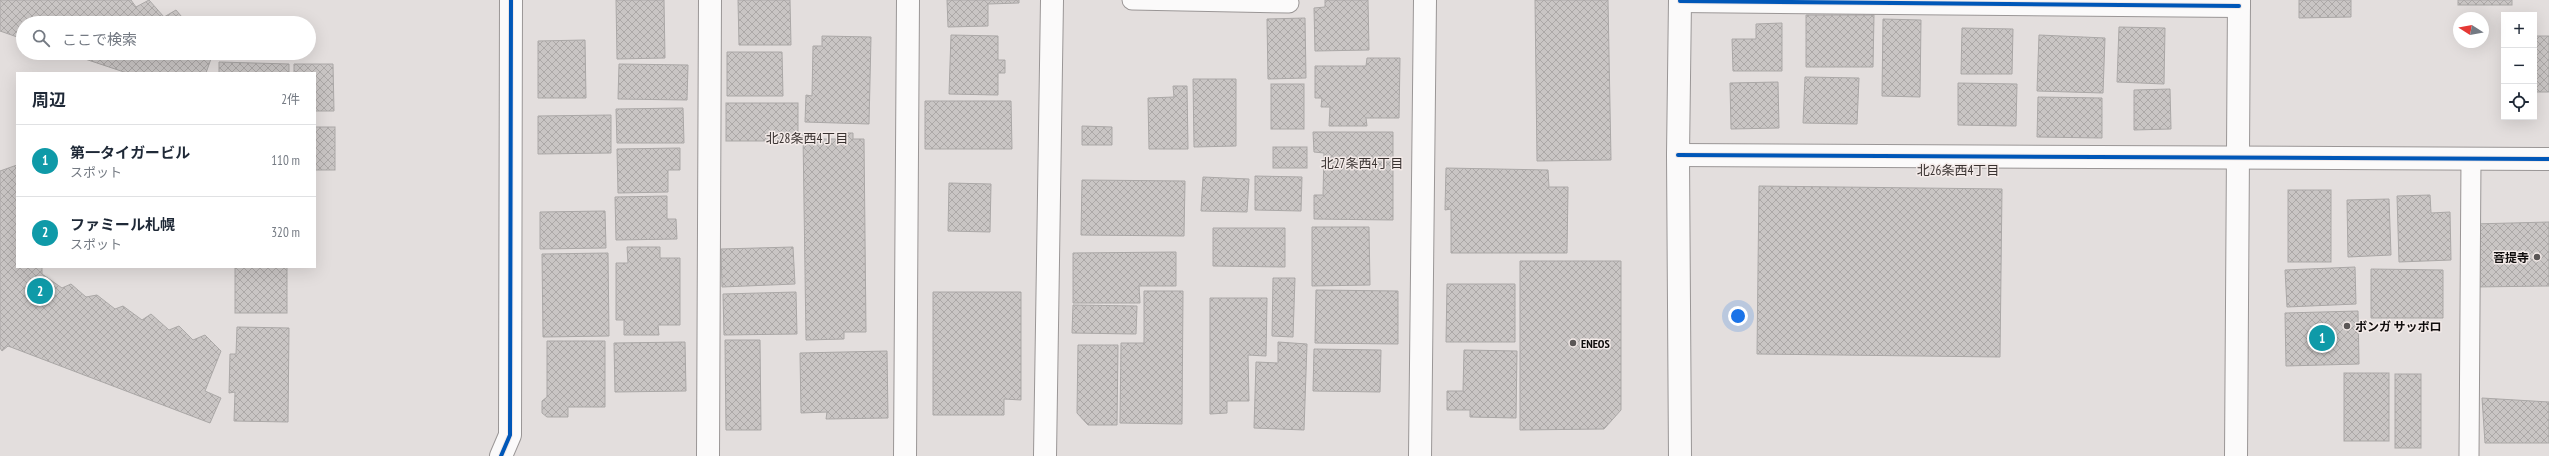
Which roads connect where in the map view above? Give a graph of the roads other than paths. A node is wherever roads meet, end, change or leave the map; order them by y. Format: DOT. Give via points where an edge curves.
graph roads {
  1 [pos="511,0"];
  2 [pos="710,0"];
  3 [pos="908,0"];
  4 [pos="1052,0"];
  5 [pos="1132,0"];
  6 [pos="1425,0"];
  7 [pos="1680,0"];
  8 [pos="1289,3"];
  9 [pos="2239,3"];
  10 [pos="1678,155"];
  11 [pos="2238,157"];
  12 [pos="2472,159"];
  13 [pos="2549,159"];
  14 [pos="501,456"];
  15 [pos="708,456"];
  16 [pos="905,456"];
  17 [pos="1045,456"];
  18 [pos="1420,456"];
  19 [pos="1680,456"];
  20 [pos="2236,456"];
  21 [pos="2469,456"];
  1 -- 14 [label="street" via="510,435"];
  2 -- 15 [label="street"];
  3 -- 16 [label="street"];
  4 -- 17 [label="street"];
  5 -- 8 [label="lane"];
  6 -- 18 [label="street"];
  7 -- 9 [label="street"];
  7 -- 10 [label="street"];
  9 -- 11 [label="street"];
  10 -- 11 [label="street"];
  10 -- 19 [label="street"];
  11 -- 12 [label="street"];
  11 -- 20 [label="street"];
  12 -- 13 [label="street"];
  12 -- 21 [label="lane"];
}
